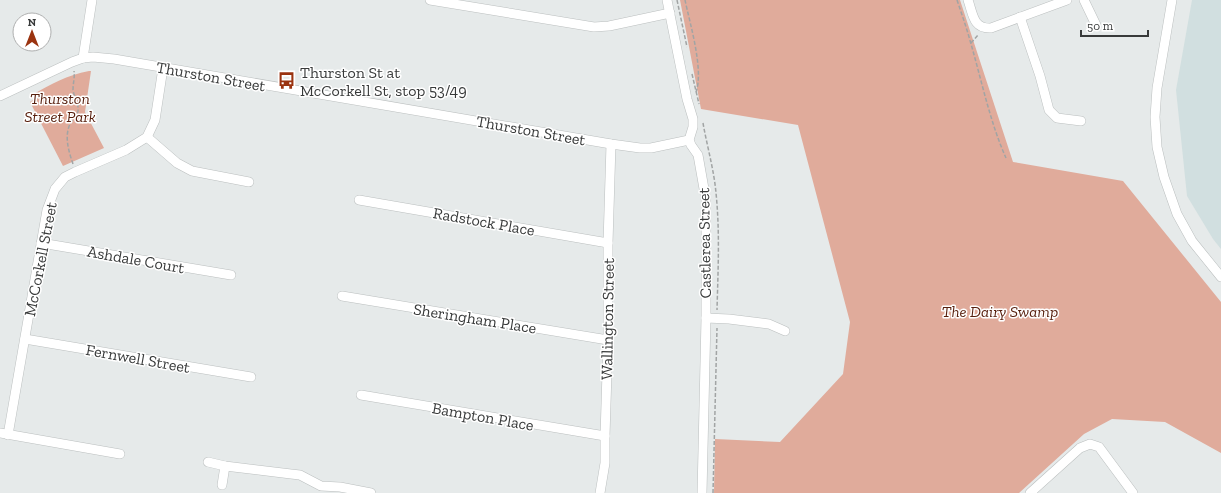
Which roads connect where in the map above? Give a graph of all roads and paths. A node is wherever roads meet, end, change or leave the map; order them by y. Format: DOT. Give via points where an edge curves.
graph roads {
  1 [pos="92,0"];
  2 [pos="430,0"];
  3 [pos="667,0"];
  4 [pos="678,0"];
  5 [pos="685,0"];
  6 [pos="957,0"];
  7 [pos="968,0"];
  8 [pos="1067,0"];
  9 [pos="1084,0"];
  10 [pos="1172,0"];
  11 [pos="670,13"];
  12 [pos="1020,17"];
  13 [pos="1096,25"];
  14 [pos="983,28"];
  15 [pos="971,43"];
  16 [pos="688,54"];
  17 [pos="83,58"];
  18 [pos="163,68"];
  19 [pos="74,71"];
  20 [pos="692,74"];
  21 [pos="1,93"];
  22 [pos="696,93"];
  23 [pos="699,108"];
  24 [pos="1081,121"];
  25 [pos="702,123"];
  26 [pos="147,137"];
  27 [pos="706,138"];
  28 [pos="689,140"];
  29 [pos="611,144"];
  30 [pos="1006,158"];
  31 [pos="75,172"];
  32 [pos="249,182"];
  33 [pos="359,200"];
  34 [pos="41,243"];
  35 [pos="608,243"];
  36 [pos="231,275"];
  37 [pos="1221,277"];
  38 [pos="342,296"];
  39 [pos="706,318"];
  40 [pos="785,331"];
  41 [pos="25,339"];
  42 [pos="608,340"];
  43 [pos="251,377"];
  44 [pos="361,395"];
  45 [pos="4,434"];
  46 [pos="605,436"];
  47 [pos="120,454"];
  48 [pos="208,462"];
  49 [pos="225,466"];
  50 [pos="222,485"];
  51 [pos="371,493"];
  52 [pos="600,493"];
  53 [pos="702,493"];
  54 [pos="1030,493"];
  55 [pos="1133,493"];
  1 -- 17 [label="street"];
  2 -- 11 [label="street" via="594,27"];
  3 -- 11 [label="street"];
  4 -- 16 [label="path"];
  5 -- 22 [label="path" via="699,76"];
  6 -- 15 [label="path"];
  7 -- 14 [label="street" via="975,21"];
  8 -- 12 [label="street"];
  9 -- 13 [label="street"];
  10 -- 37 [label="street" via="1157,88 1157,146 1164,177 1177,214 1192,241"];
  11 -- 28 [label="street" via="693,119"];
  12 -- 14 [label="street" via="991,28"];
  12 -- 24 [label="street" via="1049,110 1057,118"];
  14 -- 15 [label="path"];
  15 -- 30 [label="path"];
  17 -- 18 [label="street, Thurston Street" via="114,59"];
  17 -- 21 [label="street, Thurston Street"];
  18 -- 26 [label="street" via="155,120"];
  18 -- 29 [label="street, Thurston Street"];
  19 -- 31 [label="path" via="73,90 78,112 70,123 67,141"];
  20 -- 22 [label="path"];
  22 -- 23 [label="path"];
  25 -- 27 [label="path"];
  26 -- 31 [label="street, McCorkell Street" via="126,150"];
  26 -- 32 [label="street" via="177,163 192,171"];
  28 -- 29 [label="street, Thurston Street" via="651,148"];
  28 -- 39 [label="street, Castlerea Street" via="698,156 706,200"];
  29 -- 35 [label="street, Wallington Street"];
  31 -- 34 [label="street, McCorkell Street" via="66,177 55,189 47,210"];
  33 -- 35 [label="street, Radstock Place"];
  34 -- 36 [label="street, Ashdale Court"];
  34 -- 41 [label="street, McCorkell Street"];
  35 -- 42 [label="street, Wallington Street"];
  38 -- 42 [label="street, Sheringham Place"];
  39 -- 40 [label="street" via="769,324"];
  39 -- 53 [label="street, Castlerea Street"];
  41 -- 43 [label="street, Fernwell Street"];
  41 -- 45 [label="street, McCorkell Street"];
  42 -- 46 [label="street, Wallington Street"];
  44 -- 46 [label="street, Bampton Place"];
  45 -- 47 [label="street"];
  46 -- 52 [label="street, Wallington Street" via="605,463"];
  48 -- 49 [label="street"];
  49 -- 50 [label="street"];
  49 -- 51 [label="street" via="300,475 321,486"];
  54 -- 55 [label="street" via="1080,448 1090,444 1099,447"];
}
